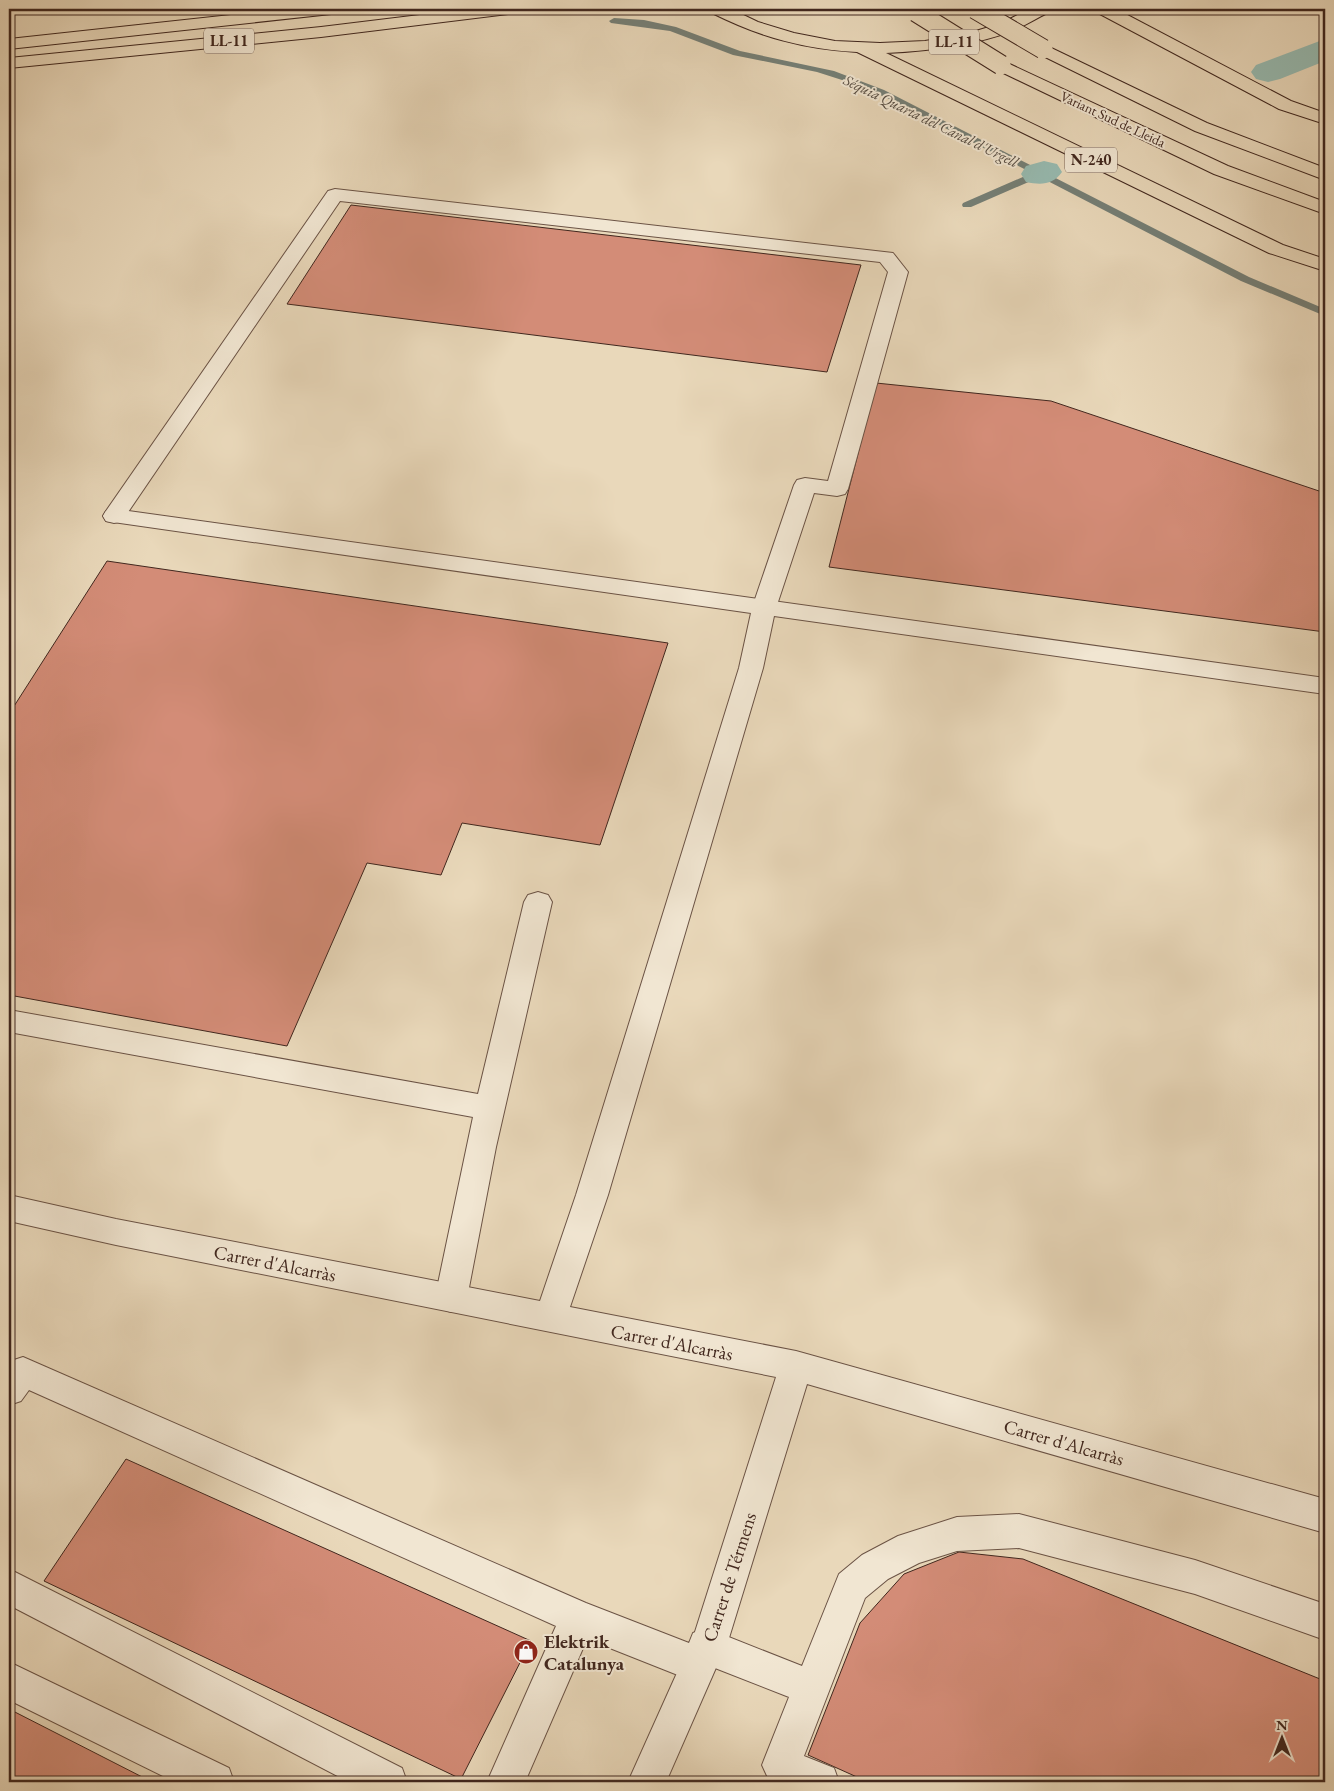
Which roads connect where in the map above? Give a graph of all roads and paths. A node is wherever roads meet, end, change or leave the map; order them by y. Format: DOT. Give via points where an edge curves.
graph roads {
  1 [pos="331,9"];
  2 [pos="508,9"];
  3 [pos="718,9"];
  4 [pos="975,9"];
  5 [pos="1041,9"];
  6 [pos="1104,9"];
  7 [pos="1190,9"];
  8 [pos="1207,9"];
  9 [pos="914,11"];
  10 [pos="321,32"];
  11 [pos="9,44"];
  12 [pos="860,47"];
  13 [pos="9,64"];
  14 [pos="9,77"];
  15 [pos="1325,119"];
  16 [pos="1325,174"];
  17 [pos="1325,208"];
  18 [pos="1325,265"];
  19 [pos="764,608"];
  20 [pos="1325,686"];
  21 [pos="538,902"];
  22 [pos="9,1021"];
  23 [pos="490,1108"];
  24 [pos="9,1208"];
  25 [pos="451,1298"];
  26 [pos="550,1318"];
  27 [pos="796,1366"];
  28 [pos="9,1390"];
  29 [pos="1325,1516"];
  30 [pos="9,1586"];
  31 [pos="578,1618"];
  32 [pos="1325,1622"];
  33 [pos="702,1655"];
  34 [pos="9,1680"];
  35 [pos="812,1688"];
  36 [pos="215,1782"];
  37 [pos="388,1782"];
  38 [pos="506,1782"];
  39 [pos="647,1782"];
  40 [pos="820,1782"];
  1 -- 11 [label="highway, LL-11"];
  2 -- 10 [label="highway, LL-11"];
  3 -- 12 [label="highway, LL-11" via="768,31 812,42"];
  4 -- 16 [label="highway, Variant Sud de Lleida, bridge" via="1044,48 1201,127"];
  5 -- 12 [label="highway, LL-11" via="991,34 952,43 907,48"];
  6 -- 15 [label="highway" via="1284,105"];
  7 -- 8 [label="path" via="1207,14"];
  9 -- 17 [label="highway, Variant Sud de Lleida / N-240, bridge" via="1001,65 1221,170"];
  10 -- 13 [label="highway, LL-11"];
  10 -- 14 [label="highway"];
  12 -- 18 [label="highway, N-240" via="1276,249"];
  19 -- 19 [label="street" via="114,516 335,195 886,257 898,272 837,489 805,485"];
  19 -- 20 [label="street"];
  19 -- 26 [label="street" via="749,677 592,1195"];
  21 -- 23 [label="street"];
  22 -- 23 [label="street"];
  23 -- 25 [label="street"];
  24 -- 25 [label="street, Carrer d'Alcarràs"];
  25 -- 26 [label="street, Carrer d'Alcarràs"];
  26 -- 27 [label="street, Carrer d'Alcarràs"];
  27 -- 29 [label="street, Carrer d'Alcarràs"];
  27 -- 33 [label="street, Carrer de Térmens"];
  28 -- 31 [label="street" via="23,1372"];
  30 -- 37 [label="street"];
  31 -- 33 [label="street"];
  31 -- 38 [label="street"];
  32 -- 35 [label="street" via="1195,1578 1019,1531 957,1534 911,1548 875,1567 852,1586"];
  33 -- 35 [label="street"];
  33 -- 39 [label="street, Carrer de Térmens"];
  34 -- 36 [label="street"];
  35 -- 40 [label="street" via="781,1765"];
}
